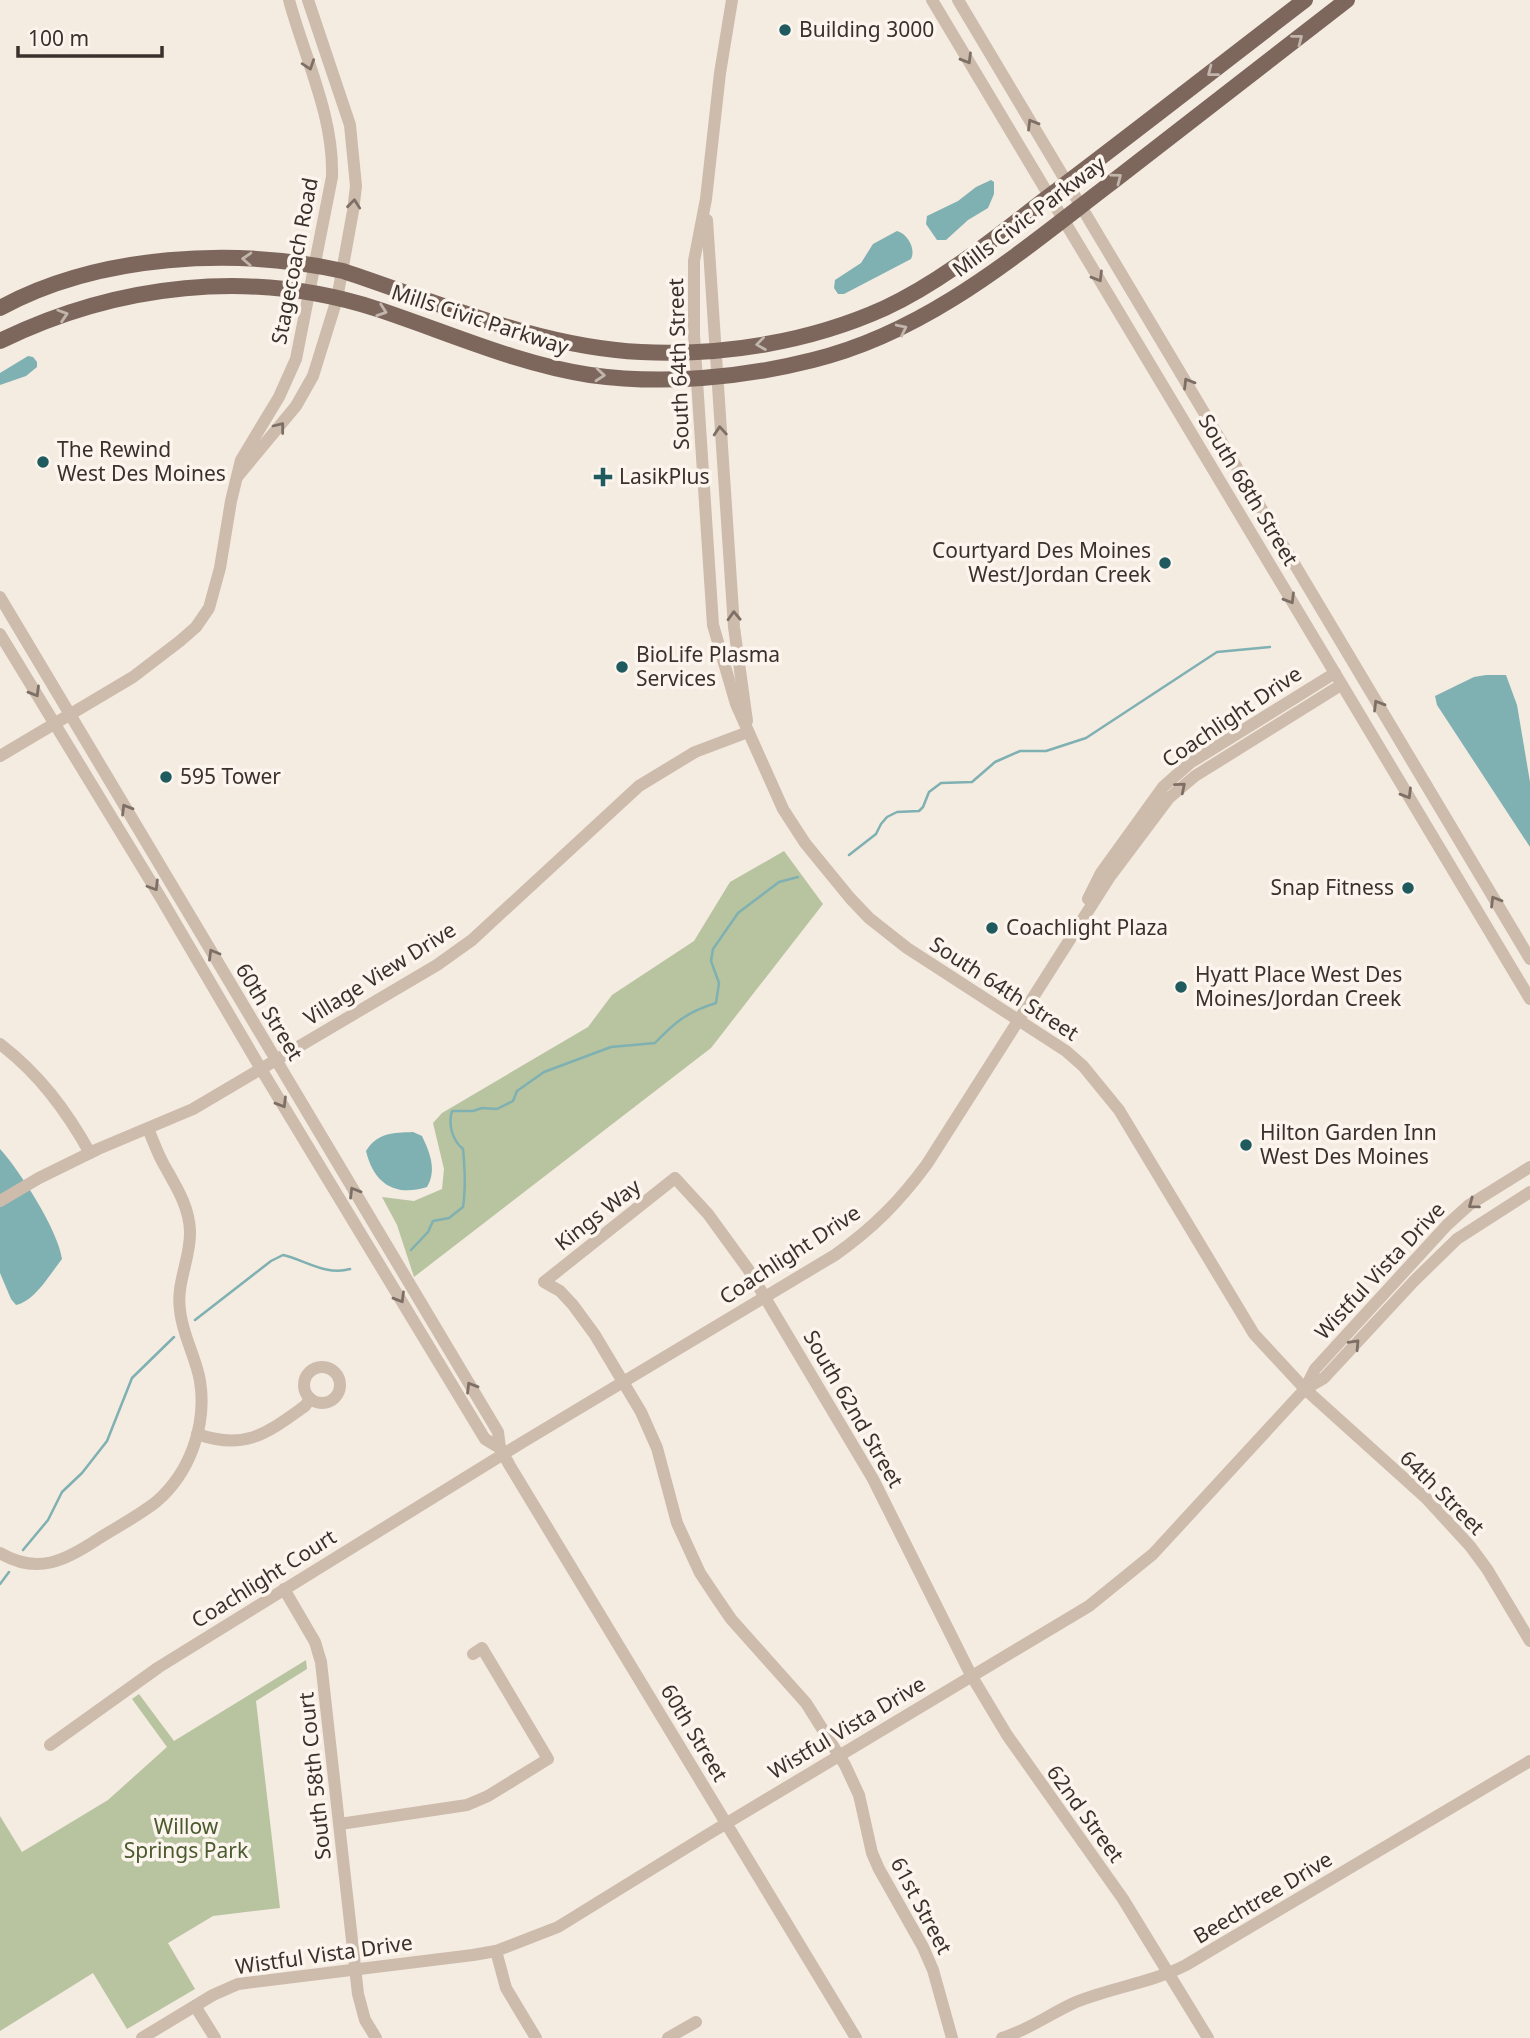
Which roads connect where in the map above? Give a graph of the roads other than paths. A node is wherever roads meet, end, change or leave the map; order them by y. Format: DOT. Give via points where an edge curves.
graph roads {
  1 [pos="289,0"];
  2 [pos="308,0"];
  3 [pos="732,0"];
  4 [pos="932,0"];
  5 [pos="958,0"];
  6 [pos="1305,0"];
  7 [pos="1347,0"];
  8 [pos="1068,183"];
  9 [pos="1049,197"];
  10 [pos="706,200"];
  11 [pos="1082,205"];
  12 [pos="1063,219"];
  13 [pos="315,265"];
  14 [pos="343,271"];
  15 [pos="309,293"];
  16 [pos="337,299"];
  17 [pos="0,308"];
  18 [pos="0,341"];
  19 [pos="714,349"];
  20 [pos="694,351"];
  21 [pos="716,376"];
  22 [pos="696,377"];
  23 [pos="236,479"];
  24 [pos="0,597"];
  25 [pos="0,634"];
  26 [pos="1338,679"];
  27 [pos="69,715"];
  28 [pos="54,724"];
  29 [pos="748,732"];
  30 [pos="0,756"];
  31 [pos="1530,959"];
  32 [pos="1530,999"];
  33 [pos="1018,1019"];
  34 [pos="0,1044"];
  35 [pos="276,1060"];
  36 [pos="261,1069"];
  37 [pos="148,1129"];
  38 [pos="90,1153"];
  39 [pos="1530,1167"];
  40 [pos="675,1178"];
  41 [pos="1530,1192"];
  42 [pos="0,1201"];
  43 [pos="544,1282"];
  44 [pos="765,1296"];
  45 [pos="623,1382"];
  46 [pos="1305,1389"];
  47 [pos="310,1399"];
  48 [pos="197,1434"];
  49 [pos="502,1451"];
  50 [pos="0,1553"];
  51 [pos="284,1590"];
  52 [pos="1530,1641"];
  53 [pos="473,1654"];
  54 [pos="971,1675"];
  55 [pos="50,1745"];
  56 [pos="840,1755"];
  57 [pos="1530,1761"];
  58 [pos="340,1824"];
  59 [pos="726,1824"];
  60 [pos="496,1951"];
  61 [pos="355,1968"];
  62 [pos="1169,1974"];
  63 [pos="195,2006"];
  64 [pos="696,2022"];
  65 [pos="142,2038"];
  66 [pos="215,2038"];
  67 [pos="376,2038"];
  68 [pos="536,2038"];
  69 [pos="668,2038"];
  70 [pos="856,2038"];
  71 [pos="952,2038"];
  72 [pos="1002,2038"];
  73 [pos="1208,2038"];
  1 -- 13 [label="street, Stagecoach Road, one-way" via="333,156"];
  14 -- 2 [label="street, Stagecoach Road, one-way" via="356,186 353,145"];
  3 -- 10 [label="street, South 64th Street"];
  4 -- 9 [label="street, South 68th Street, one-way"];
  8 -- 5 [label="street, South 68th Street, one-way"];
  6 -- 8 [label="main road, Mills Civic Parkway, one-way"];
  11 -- 7 [label="main road, Mills Civic Parkway, one-way"];
  8 -- 9 [label="main road, Mills Civic Parkway"];
  8 -- 11 [label="street, South 68th Street"];
  9 -- 12 [label="street, South 68th Street"];
  9 -- 19 [label="main road, Mills Civic Parkway, one-way" via="946,272 884,308 798,338"];
  10 -- 19 [label="street, South 64th Street"];
  10 -- 20 [label="street, South 64th Street" via="694,261"];
  11 -- 12 [label="main road, Mills Civic Parkway"];
  31 -- 11 [label="street, South 68th Street, one-way"];
  21 -- 12 [label="main road, Mills Civic Parkway, one-way" via="812,360 897,331 944,305"];
  12 -- 26 [label="street, South 68th Street, one-way"];
  13 -- 14 [label="main road, Mills Civic Parkway"];
  13 -- 15 [label="street, Stagecoach Road"];
  13 -- 17 [label="main road, Mills Civic Parkway, one-way" via="213,258 131,266 56,285"];
  14 -- 16 [label="street, Stagecoach Road"];
  14 -- 20 [label="main road, Mills Civic Parkway" via="534,334 640,352"];
  15 -- 16 [label="main road, Mills Civic Parkway"];
  18 -- 15 [label="main road, Mills Civic Parkway, one-way" via="39,322 151,292 215,285"];
  15 -- 23 [label="street, Stagecoach Road" via="296,359 241,460"];
  16 -- 22 [label="main road, Mills Civic Parkway, one-way" via="561,369 626,377"];
  23 -- 16 [label="street, Stagecoach Road, one-way" via="302,396 313,376"];
  19 -- 20 [label="main road, Mills Civic Parkway"];
  19 -- 21 [label="street, South 64th Street"];
  20 -- 22 [label="street, South 64th Street"];
  21 -- 22 [label="main road, Mills Civic Parkway"];
  29 -- 21 [label="street, South 64th Street, one-way" via="734,627"];
  22 -- 29 [label="street, South 64th Street" via="713,625"];
  23 -- 27 [label="street, Stagecoach Road" via="215,593 196,627 133,677"];
  24 -- 27 [label="street, 60th Street"];
  25 -- 28 [label="street, 60th Street, one-way"];
  26 -- 32 [label="street, South 68th Street, one-way"];
  26 -- 33 [label="street, Coachlight Drive" via="1169,798 1110,878"];
  27 -- 28 [label="street, Stagecoach Road"];
  35 -- 27 [label="street, 60th Street, one-way"];
  28 -- 30 [label="street, Stagecoach Road"];
  28 -- 36 [label="street, 60th Street, one-way"];
  29 -- 33 [label="street, South 64th Street" via="783,809 850,898 907,948"];
  29 -- 35 [label="street, Village View Drive" via="695,752 652,776 472,940 414,980"];
  33 -- 44 [label="street, Coachlight Drive" via="899,1202 835,1255"];
  33 -- 46 [label="street, South 64th Street" via="1066,1051 1112,1101 1254,1334"];
  34 -- 38 [label="street" via="56,1099"];
  35 -- 36 [label="street, Village View Drive"];
  49 -- 35 [label="street, 60th Street, one-way" via="498,1432"];
  36 -- 37 [label="street, Village View Drive"];
  36 -- 49 [label="street, 60th Street, one-way" via="485,1439"];
  37 -- 38 [label="street, Village View Drive"];
  37 -- 48 [label="street" via="184,1200 189,1220 190,1248 179,1296 181,1322 200,1380"];
  38 -- 42 [label="street, Village View Drive"];
  39 -- 46 [label="street, Wistful Vista Drive, one-way" via="1469,1205 1447,1225 1315,1369"];
  40 -- 43 [label="street, Kings Way"];
  40 -- 44 [label="street, South 62nd Street" via="730,1241"];
  46 -- 41 [label="street, Wistful Vista Drive, one-way" via="1324,1378 1457,1239"];
  43 -- 45 [label="street, 61st Street" via="573,1305"];
  44 -- 45 [label="street, Coachlight Drive"];
  44 -- 54 [label="street, South 62nd Street" via="873,1479"];
  45 -- 49 [label="street, Coachlight Drive"];
  45 -- 56 [label="street, 61st Street" via="650,1430 677,1522 700,1573 731,1619 806,1703"];
  46 -- 52 [label="street, 64th Street" via="1426,1498 1470,1546"];
  46 -- 54 [label="street, Wistful Vista Drive" via="1153,1554 1121,1582 1089,1606"];
  47 -- 48 [label="street" via="259,1437 228,1440"];
  48 -- 50 [label="street" via="183,1469 157,1501 88,1546 42,1564 22,1563"];
  49 -- 51 [label="street, Coachlight Court"];
  49 -- 59 [label="street, 60th Street"];
  51 -- 55 [label="street, Coachlight Court" via="137,1681"];
  51 -- 58 [label="street, South 58th Court" via="319,1652"];
  53 -- 58 [label="street" via="482,1648 548,1759 467,1805"];
  54 -- 56 [label="street, Wistful Vista Drive"];
  54 -- 62 [label="street, 62nd Street" via="1023,1761 1092,1855"];
  56 -- 59 [label="street, Wistful Vista Drive"];
  56 -- 71 [label="street, 61st Street" via="859,1795 878,1869 933,1970"];
  57 -- 62 [label="street, Beechtree Drive"];
  58 -- 61 [label="street, South 58th Court"];
  59 -- 60 [label="street, Wistful Vista Drive" via="558,1927"];
  59 -- 70 [label="street, 60th Street"];
  60 -- 61 [label="street, Wistful Vista Drive"];
  60 -- 68 [label="street" via="506,1988"];
  61 -- 63 [label="street, Wistful Vista Drive" via="238,1984"];
  61 -- 67 [label="street, South 58th Court" via="360,2007"];
  62 -- 72 [label="street, Beechtree Drive" via="1074,2003"];
  62 -- 73 [label="street, 62nd Street"];
  63 -- 65 [label="street, Wistful Vista Drive"];
  63 -- 66 [label="street"];
  64 -- 69 [label="street"];
}
